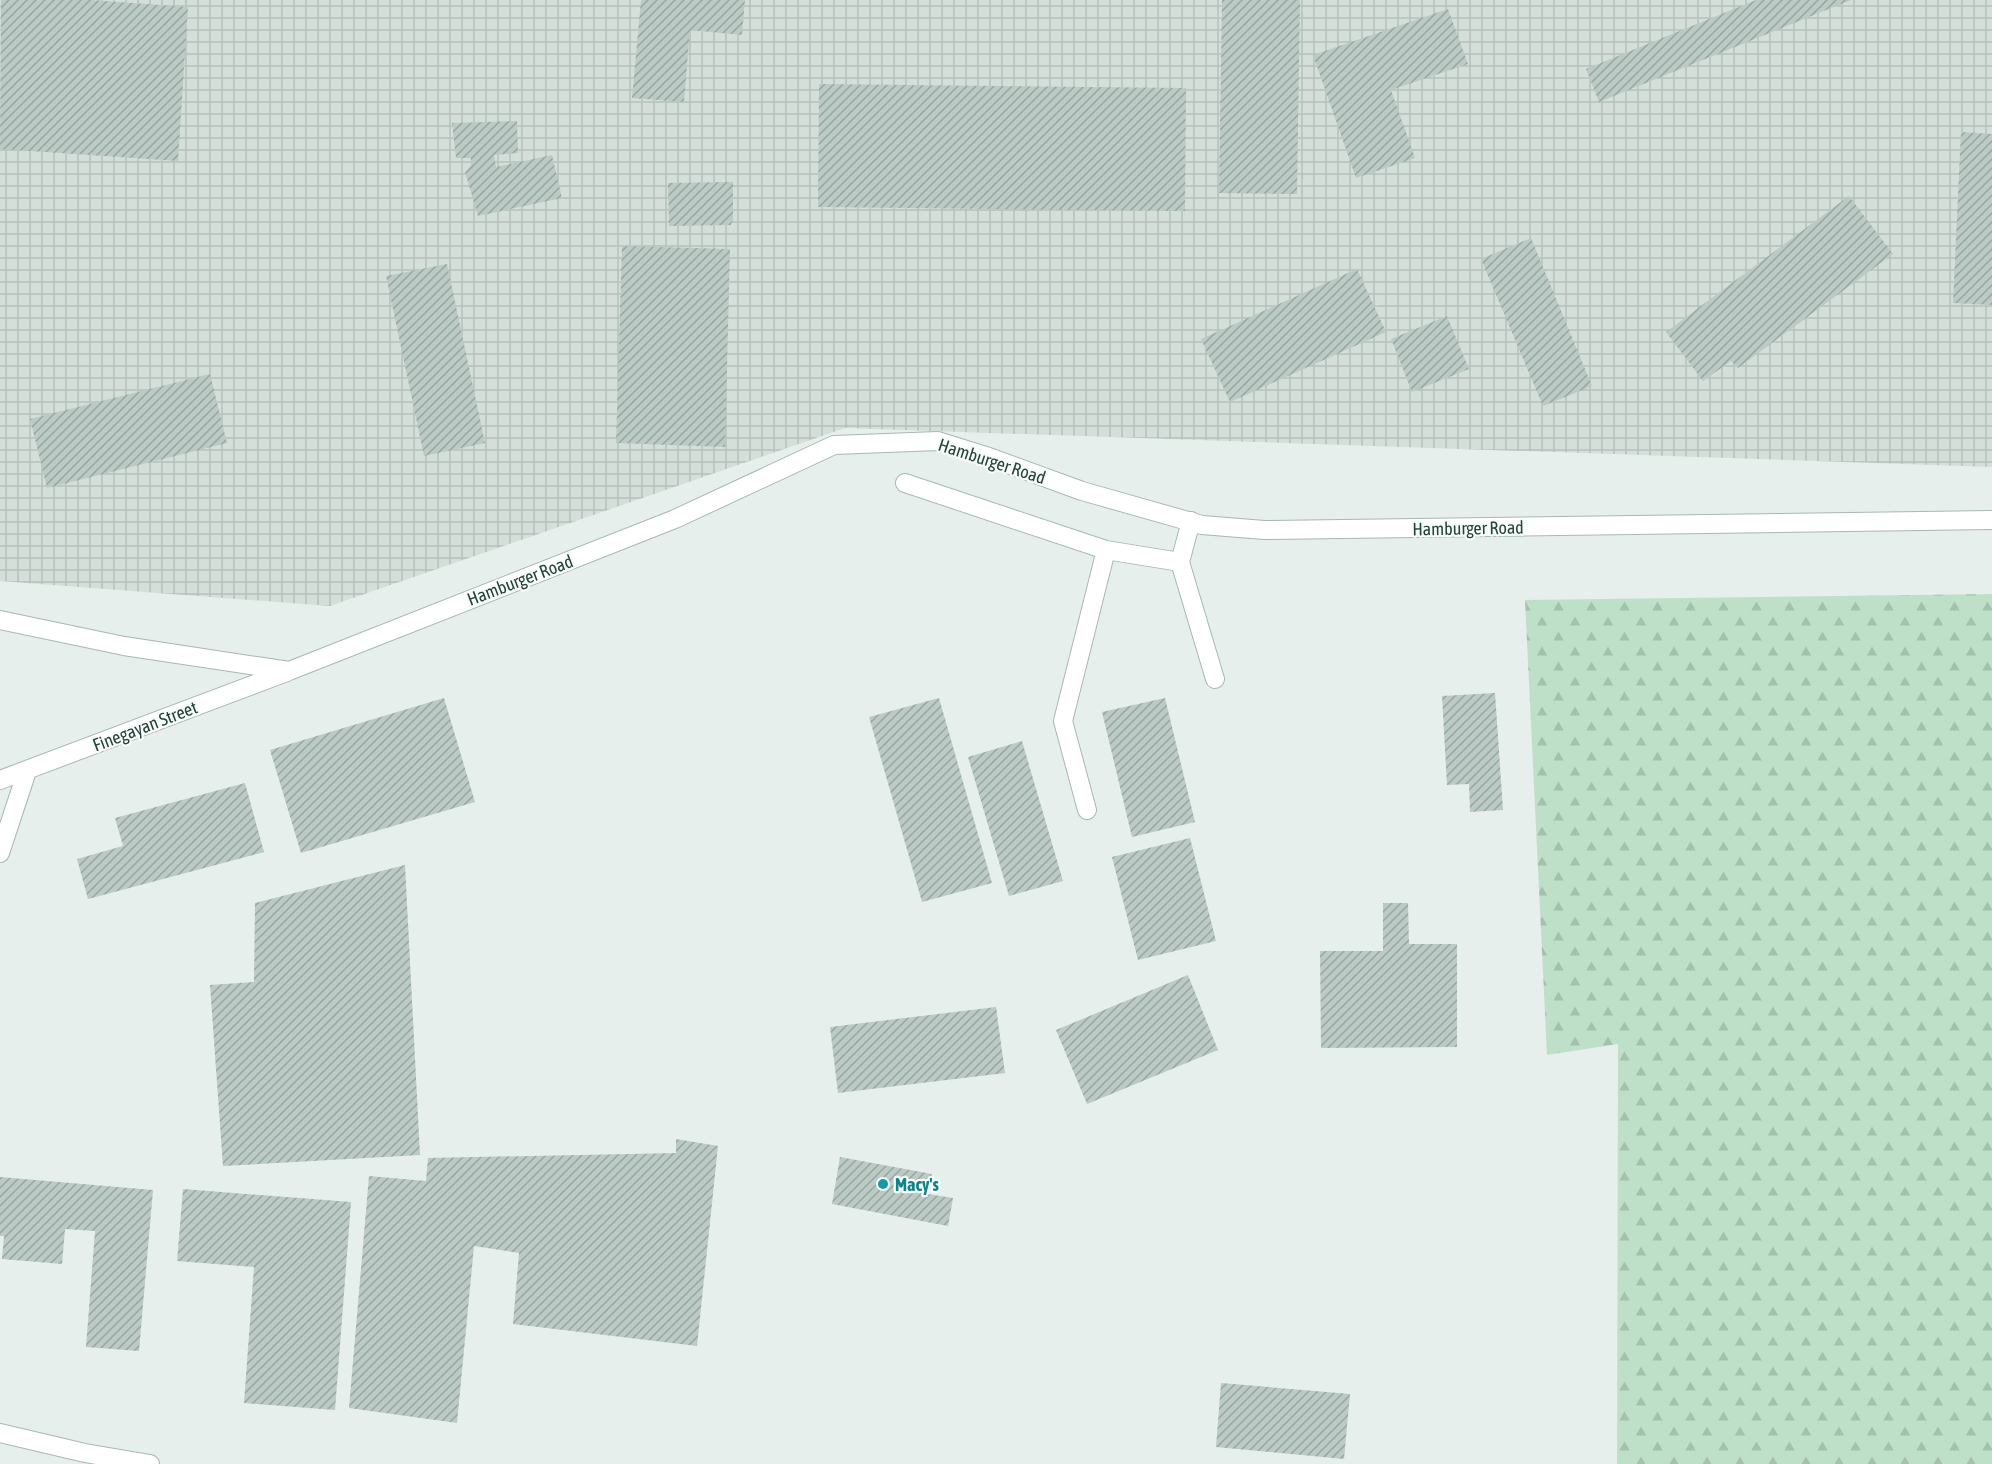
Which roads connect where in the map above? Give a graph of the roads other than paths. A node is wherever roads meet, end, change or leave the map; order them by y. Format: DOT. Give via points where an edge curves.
graph roads {
  1 [pos="905,483"];
  2 [pos="1992,520"];
  3 [pos="1191,522"];
  4 [pos="1106,550"];
  5 [pos="1180,562"];
  6 [pos="0,620"];
  7 [pos="289,671"];
  8 [pos="1215,680"];
  9 [pos="27,771"];
  10 [pos="0,780"];
  11 [pos="1087,810"];
  12 [pos="0,853"];
  13 [pos="0,1433"];
  14 [pos="150,1464"];
  1 -- 4 [label="street"];
  2 -- 3 [label="street, Hamburger Road" via="1264,530"];
  3 -- 5 [label="street"];
  3 -- 7 [label="street, Hamburger Road" via="1082,491 938,441 834,445 675,519"];
  4 -- 5 [label="street"];
  4 -- 11 [label="street" via="1064,721"];
  5 -- 8 [label="street"];
  6 -- 7 [label="street" via="124,646"];
  7 -- 9 [label="street, Finegayan Street"];
  9 -- 10 [label="street, Finegayan Street"];
  9 -- 12 [label="street"];
  13 -- 14 [label="street"];
}
